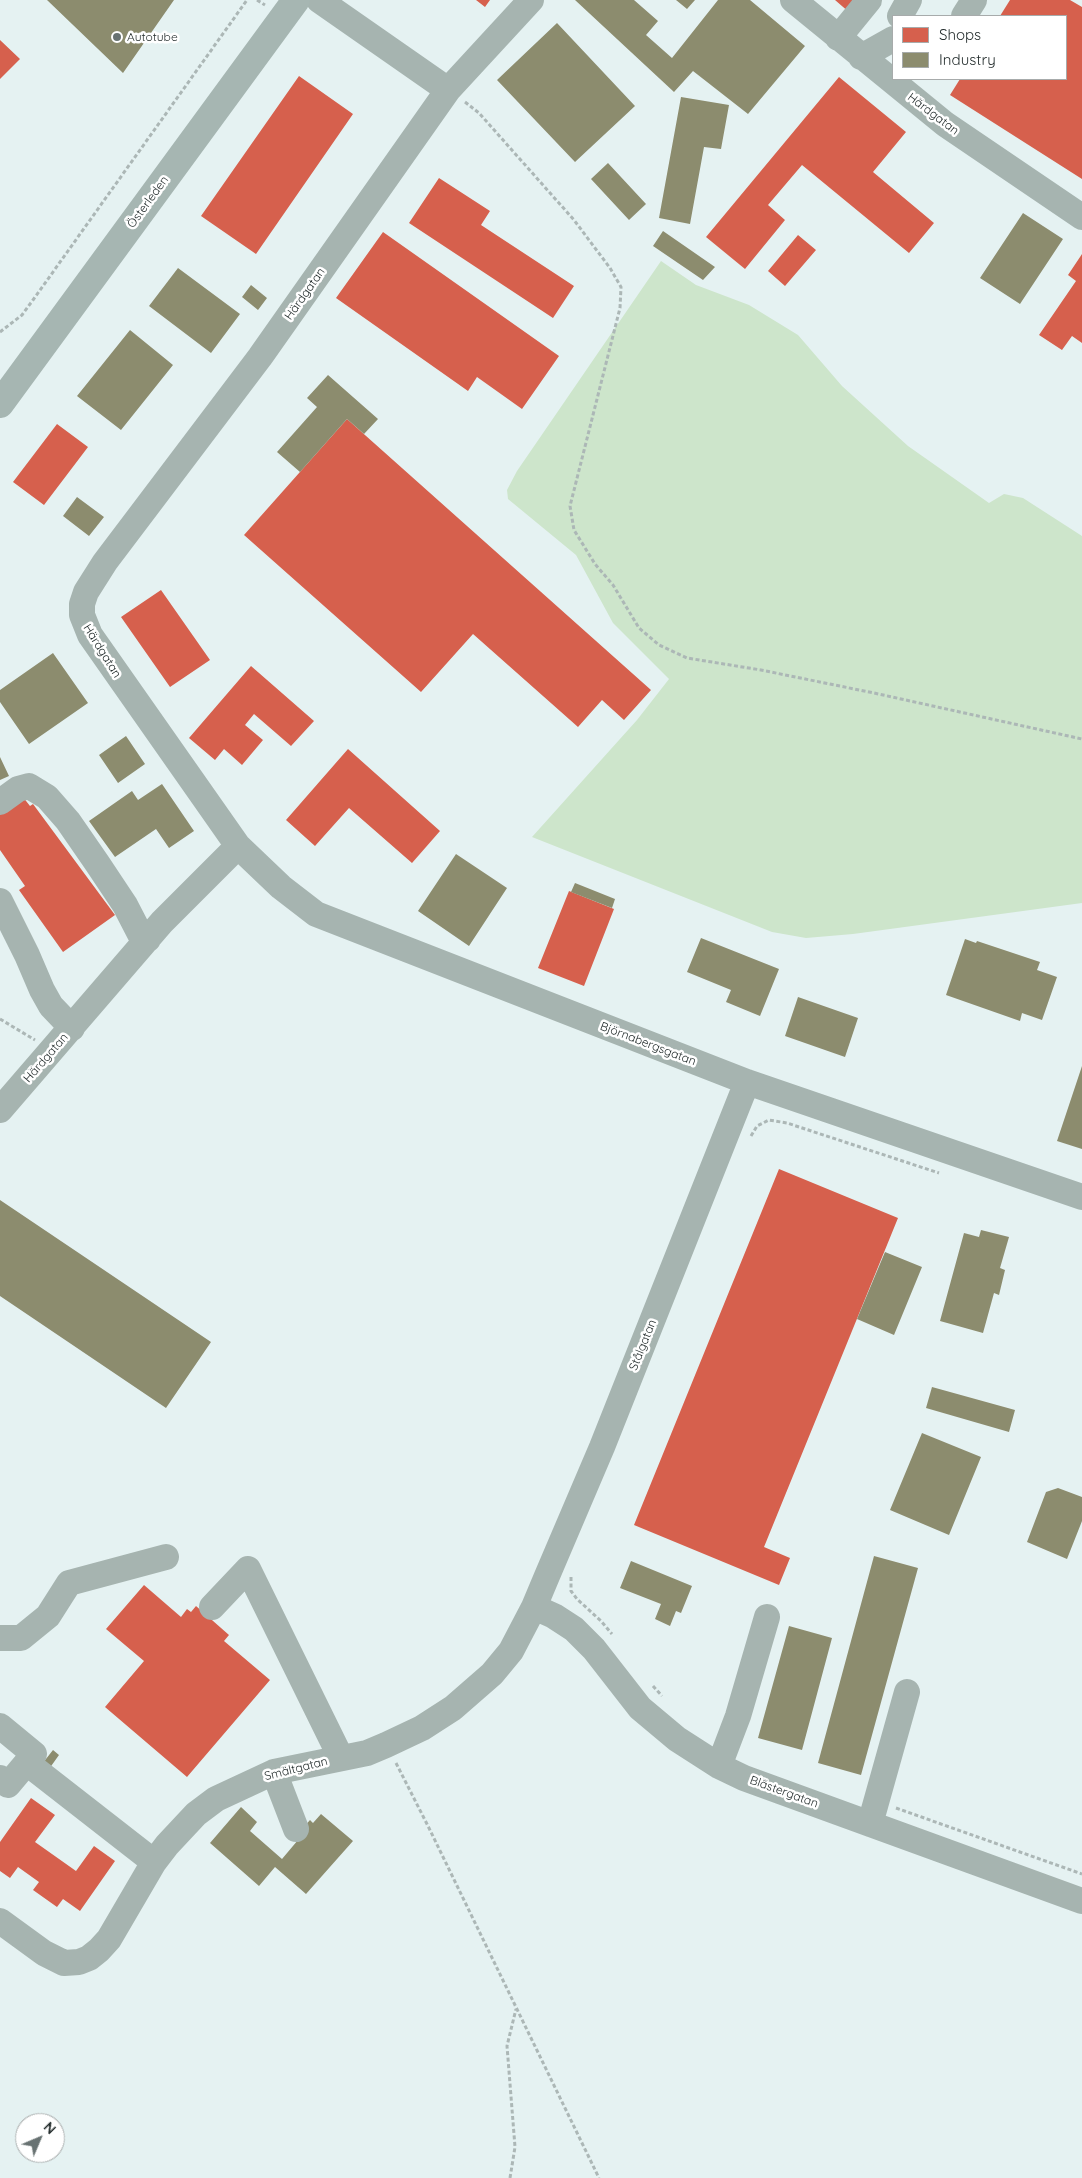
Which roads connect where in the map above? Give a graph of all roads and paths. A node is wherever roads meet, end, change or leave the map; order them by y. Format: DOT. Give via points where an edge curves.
graph roads {
  1 [pos="247,0"];
  2 [pos="296,0"];
  3 [pos="319,0"];
  4 [pos="531,0"];
  5 [pos="793,0"];
  6 [pos="869,0"];
  7 [pos="909,0"];
  8 [pos="974,0"];
  9 [pos="901,15"];
  10 [pos="965,15"];
  11 [pos="838,38"];
  12 [pos="892,40"];
  13 [pos="861,57"];
  14 [pos="448,90"];
  15 [pos="1082,217"];
  16 [pos="0,332"];
  17 [pos="0,404"];
  18 [pos="1082,739"];
  19 [pos="0,802"];
  20 [pos="238,846"];
  21 [pos="0,901"];
  22 [pos="148,939"];
  23 [pos="72,1028"];
  24 [pos="747,1082"];
  25 [pos="0,1110"];
  26 [pos="749,1139"];
  27 [pos="944,1174"];
  28 [pos="1082,1197"];
  29 [pos="166,1557"];
  30 [pos="563,1578"];
  31 [pos="212,1607"];
  32 [pos="534,1607"];
  33 [pos="767,1617"];
  34 [pos="614,1637"];
  35 [pos="0,1638"];
  36 [pos="650,1684"];
  37 [pos="907,1692"];
  38 [pos="668,1702"];
  39 [pos="0,1726"];
  40 [pos="386,1745"];
  41 [pos="341,1758"];
  42 [pos="27,1763"];
  43 [pos="719,1766"];
  44 [pos="274,1772"];
  45 [pos="0,1778"];
  46 [pos="874,1812"];
  47 [pos="296,1829"];
  48 [pos="154,1862"];
  49 [pos="1082,1874"];
  50 [pos="1082,1902"];
  51 [pos="0,1922"];
  52 [pos="516,2008"];
  53 [pos="510,2178"];
  54 [pos="599,2178"];
  1 -- 16 [label="path" via="28,308"];
  2 -- 17 [label="main road, Österleden"];
  3 -- 14 [label="street"];
  4 -- 14 [label="street, Härdgatan"];
  5 -- 11 [label="street, Härdgatan"];
  6 -- 11 [label="street"];
  7 -- 9 [label="street"];
  8 -- 10 [label="street"];
  11 -- 13 [label="street, Härdgatan"];
  12 -- 13 [label="street"];
  13 -- 15 [label="street, Härdgatan" via="945,124"];
  14 -- 18 [label="path" via="479,113 574,220 622,287 620,308 570,506 574,530 639,628 659,645 687,658 874,692"];
  14 -- 20 [label="street, Härdgatan" via="260,357 101,567 82,604 84,623 90,635"];
  19 -- 22 [label="street" via="29,786 47,797 97,863 140,934"];
  20 -- 22 [label="street, Härdgatan"];
  20 -- 24 [label="street, Björnabergsgatan" via="281,887 316,914"];
  21 -- 23 [label="street" via="51,1006"];
  22 -- 23 [label="street, Härdgatan"];
  23 -- 25 [label="street, Härdgatan"];
  24 -- 28 [label="street, Björnabergsgatan"];
  24 -- 30 [label="street, Stålgatan" via="617,1410"];
  26 -- 27 [label="path" via="757,1126 769,1120 787,1123"];
  29 -- 35 [label="street" via="69,1583 48,1616 21,1638"];
  30 -- 32 [label="street, Stålgatan"];
  30 -- 34 [label="path"];
  31 -- 41 [label="street" via="248,1569"];
  32 -- 40 [label="street, Smältgatan" via="511,1651 476,1688 422,1728"];
  32 -- 43 [label="street, Blästergatan" via="574,1629 594,1649 640,1708 677,1739"];
  33 -- 43 [label="street" via="738,1716"];
  36 -- 38 [label="path"];
  37 -- 46 [label="street"];
  39 -- 42 [label="street" via="34,1754"];
  40 -- 41 [label="street, Smältgatan" via="368,1753"];
  40 -- 52 [label="path"];
  41 -- 44 [label="street, Smältgatan"];
  42 -- 45 [label="street" via="8,1785"];
  42 -- 48 [label="street"];
  43 -- 46 [label="street, Blästergatan" via="744,1778"];
  44 -- 47 [label="street"];
  44 -- 48 [label="street, Smältgatan" via="216,1799 196,1814"];
  46 -- 49 [label="path"];
  46 -- 50 [label="street, Blästergatan"];
  48 -- 51 [label="street, Smältgatan" via="109,1939 99,1950 79,1962 64,1963 44,1953"];
  52 -- 53 [label="path" via="507,2046 515,2147"];
  52 -- 54 [label="path"];
}
